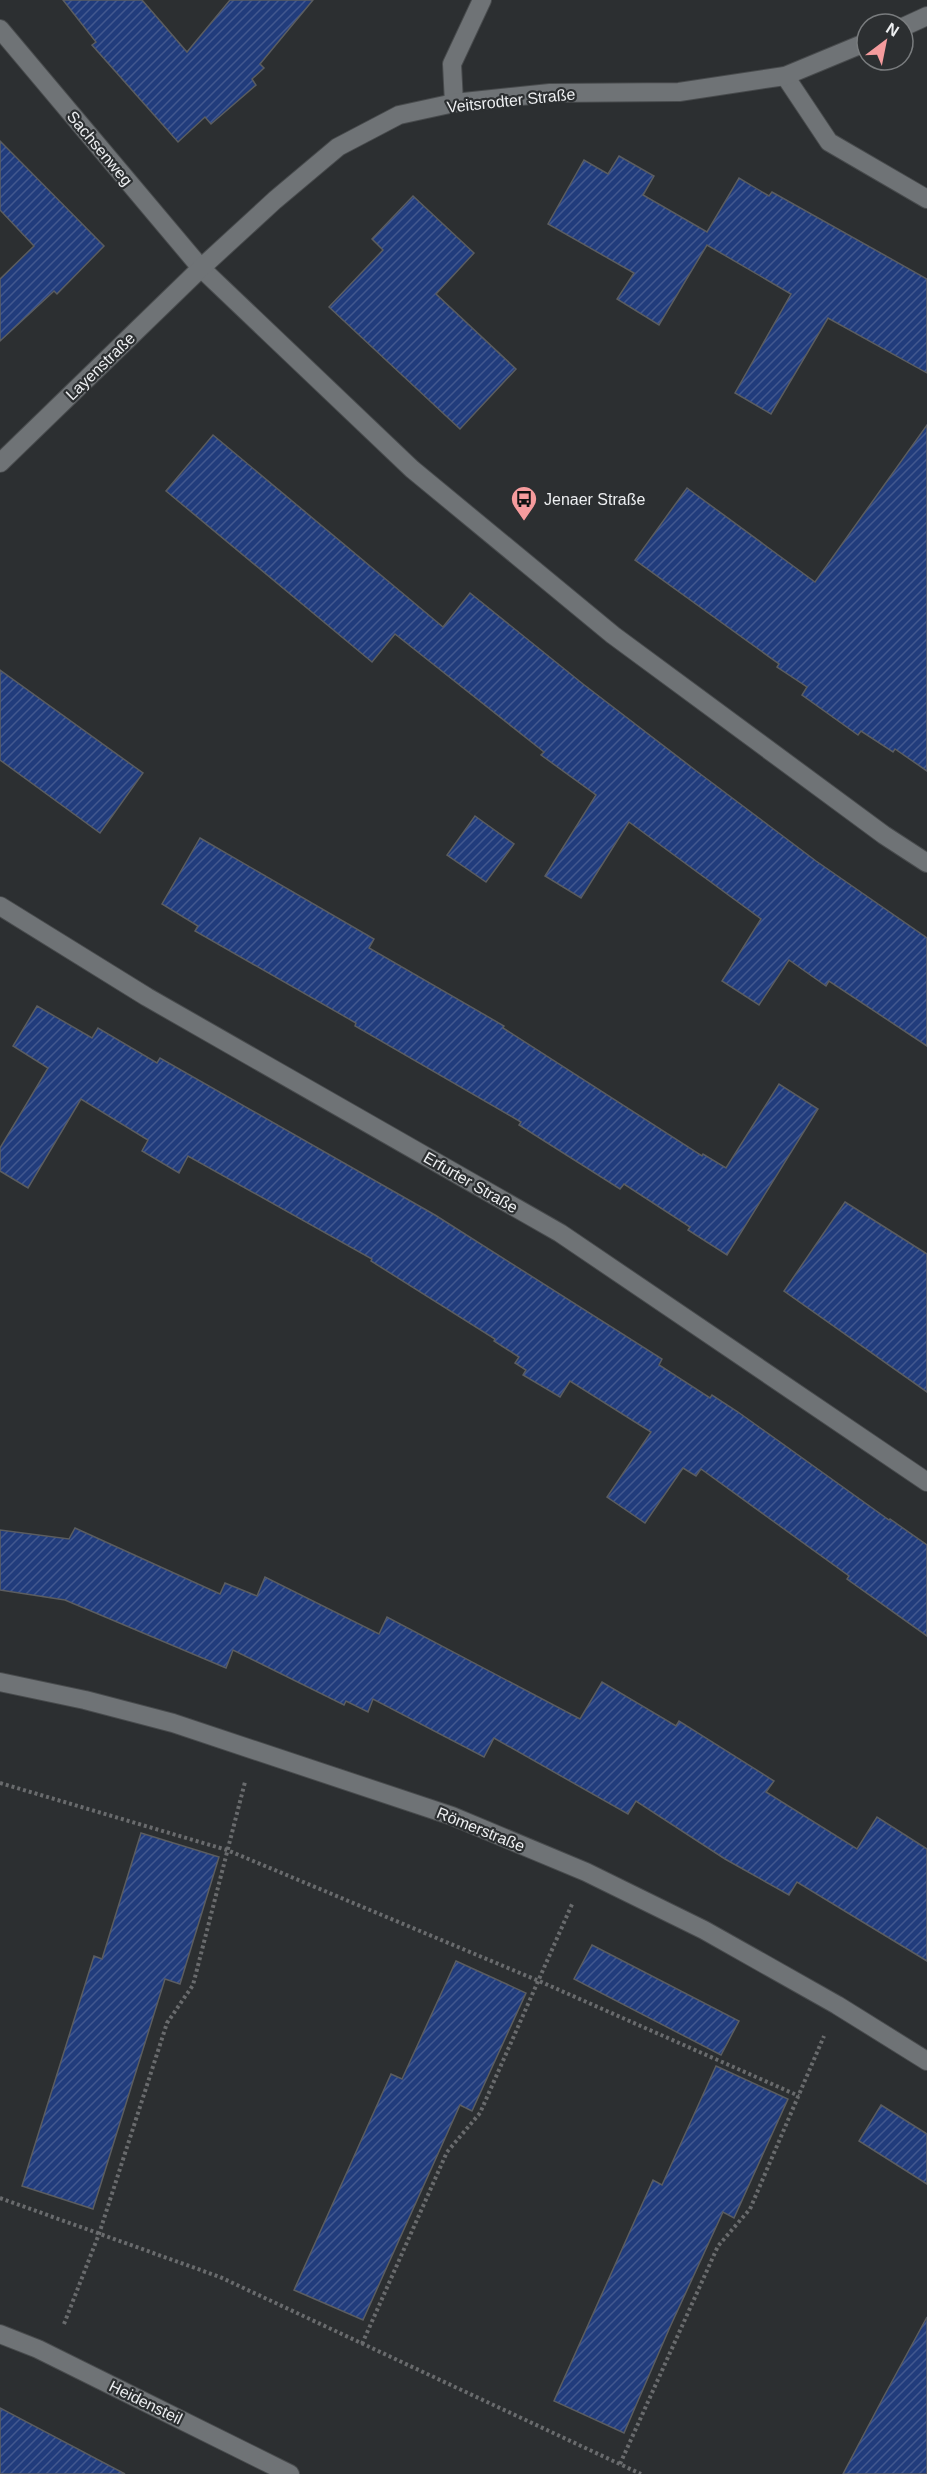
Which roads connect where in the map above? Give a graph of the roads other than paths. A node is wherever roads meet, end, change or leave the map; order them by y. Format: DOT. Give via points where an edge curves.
graph roads {
  1 [pos="482,0"];
  2 [pos="0,29"];
  3 [pos="855,47"];
  4 [pos="785,76"];
  5 [pos="454,103"];
  6 [pos="927,199"];
  7 [pos="201,268"];
  8 [pos="0,464"];
  9 [pos="927,863"];
  10 [pos="0,906"];
  11 [pos="927,1482"];
  12 [pos="0,1682"];
  13 [pos="927,2061"];
  14 [pos="0,2334"];
  15 [pos="290,2474"];
  1 -- 5 [label="street" via="452,64"];
  2 -- 7 [label="street, Sachsenweg"];
  3 -- 4 [label="street, Veitsrodter Straße"];
  4 -- 5 [label="street, Veitsrodter Straße" via="679,92 550,93"];
  4 -- 6 [label="street" via="829,142"];
  5 -- 7 [label="street, Veitsrodter Straße" via="399,115 338,147"];
  7 -- 8 [label="street, Layenstraße"];
  7 -- 9 [label="street" via="412,469 614,635"];
  10 -- 11 [label="street, Erfurter Straße" via="147,997 560,1233"];
  12 -- 13 [label="street, Römerstraße" via="174,1723 452,1816 586,1872 704,1930"];
  14 -- 15 [label="street, Heidensteil" via="51,2355"];
}
